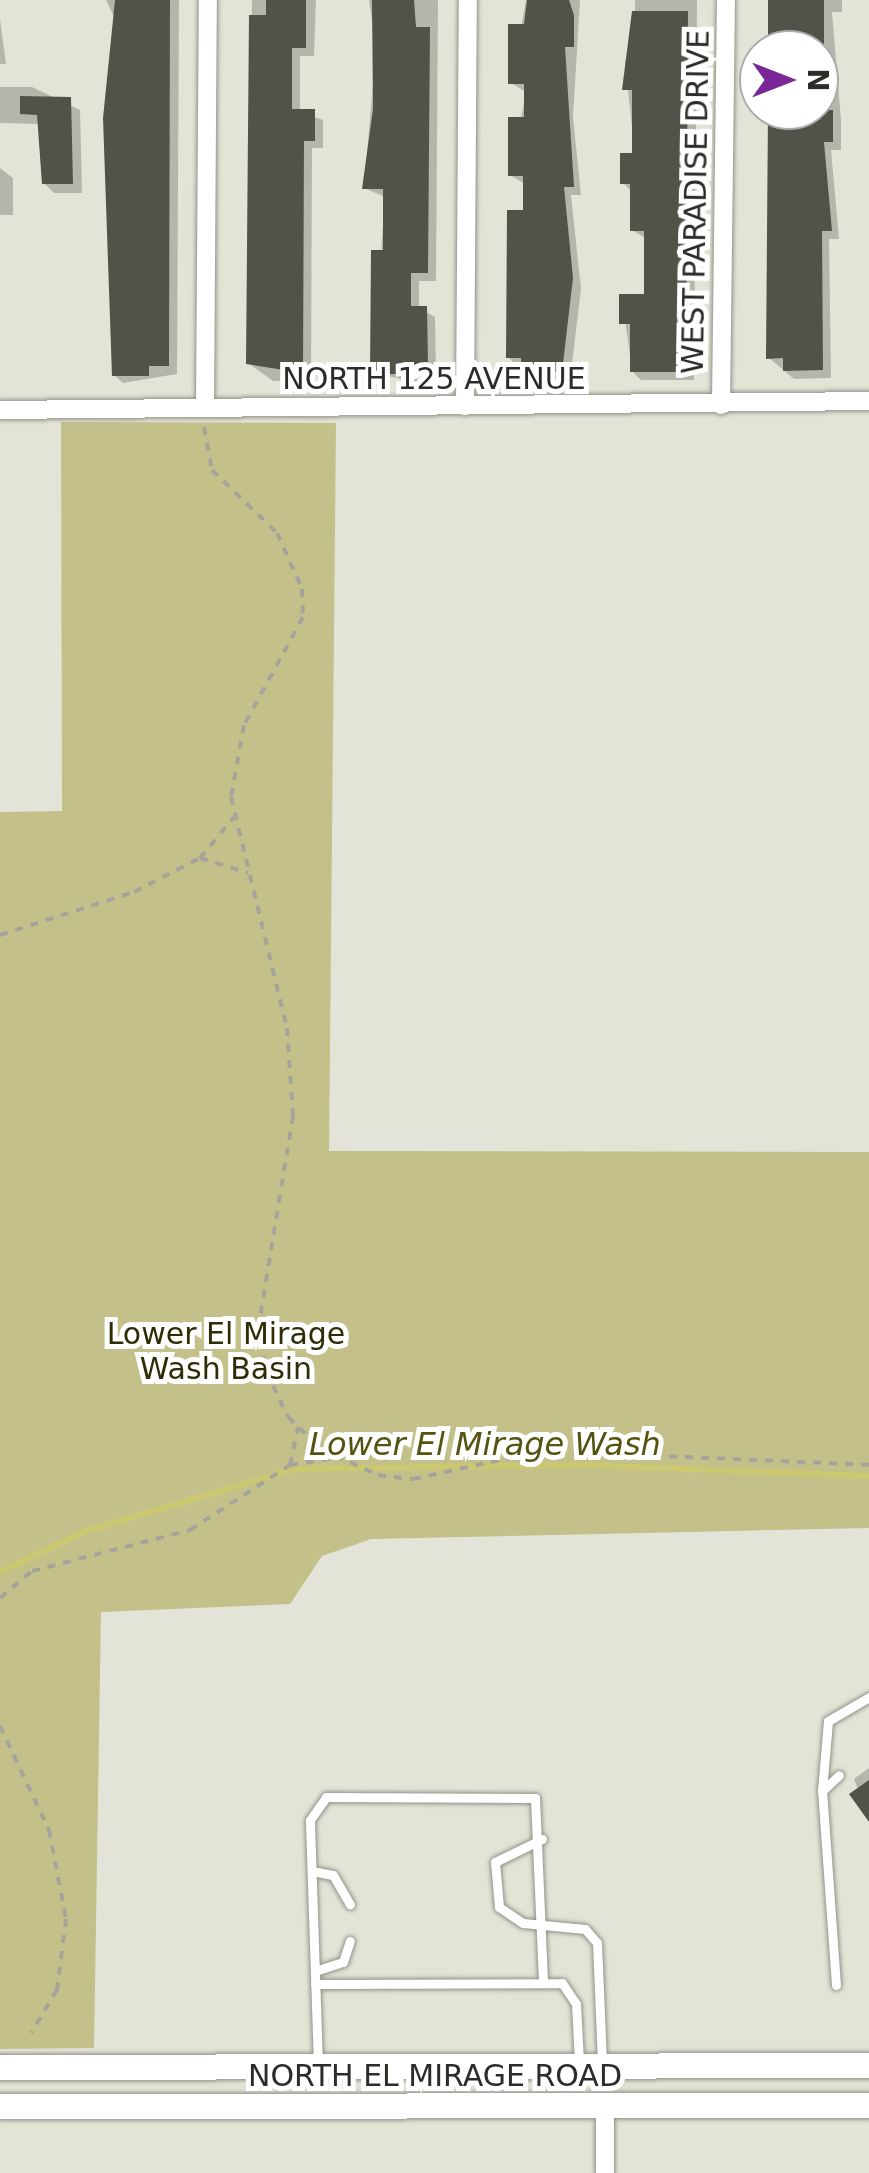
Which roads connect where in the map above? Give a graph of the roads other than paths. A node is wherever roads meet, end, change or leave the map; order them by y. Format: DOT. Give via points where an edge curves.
graph roads {
  1 [pos="208,0"];
  2 [pos="468,0"];
  3 [pos="726,0"];
  4 [pos="869,402"];
  5 [pos="721,405"];
  6 [pos="465,406"];
  7 [pos="205,408"];
  8 [pos="0,410"];
  9 [pos="869,1697"];
  10 [pos="840,1775"];
  11 [pos="822,1791"];
  12 [pos="542,1839"];
  13 [pos="312,1872"];
  14 [pos="350,1904"];
  15 [pos="542,1924"];
  16 [pos="350,1941"];
  17 [pos="315,1971"];
  18 [pos="543,1980"];
  19 [pos="315,1984"];
  20 [pos="836,1985"];
  21 [pos="869,2065"];
  22 [pos="591,2066"];
  23 [pos="0,2067"];
  24 [pos="318,2068"];
  25 [pos="0,2106"];
  26 [pos="869,2106"];
  27 [pos="605,2111"];
  28 [pos="605,2173"];
  1 -- 7 [label="street"];
  2 -- 6 [label="street"];
  3 -- 5 [label="street, WEST PARADISE DRIVE"];
  4 -- 5 [label="street, NORTH 125 AVENUE"];
  5 -- 6 [label="street, NORTH 125 AVENUE"];
  6 -- 7 [label="street, NORTH 125 AVENUE"];
  7 -- 8 [label="street, NORTH 125 AVENUE"];
  9 -- 11 [label="lane" via="828,1721"];
  10 -- 11 [label="lane"];
  11 -- 20 [label="lane"];
  12 -- 13 [label="lane" via="542,1812 520,1794 326,1796 312,1805"];
  12 -- 15 [label="lane"];
  12 -- 15 [label="lane" via="502,1852 492,1883 508,1916"];
  13 -- 14 [label="lane" via="333,1876"];
  13 -- 17 [label="lane"];
  15 -- 18 [label="lane"];
  15 -- 22 [label="lane" via="585,1930 596,1943"];
  16 -- 17 [label="lane" via="343,1962"];
  17 -- 19 [label="lane"];
  18 -- 19 [label="lane"];
  18 -- 22 [label="lane" via="571,1990"];
  19 -- 24 [label="lane"];
  21 -- 22 [label="main road, NORTH EL MIRAGE ROAD"];
  22 -- 24 [label="main road, NORTH EL MIRAGE ROAD"];
  23 -- 24 [label="main road, NORTH EL MIRAGE ROAD"];
  25 -- 27 [label="main road, NORTH EL MIRAGE ROAD"];
  26 -- 27 [label="main road, NORTH EL MIRAGE ROAD"];
  27 -- 28 [label="street"];
}
